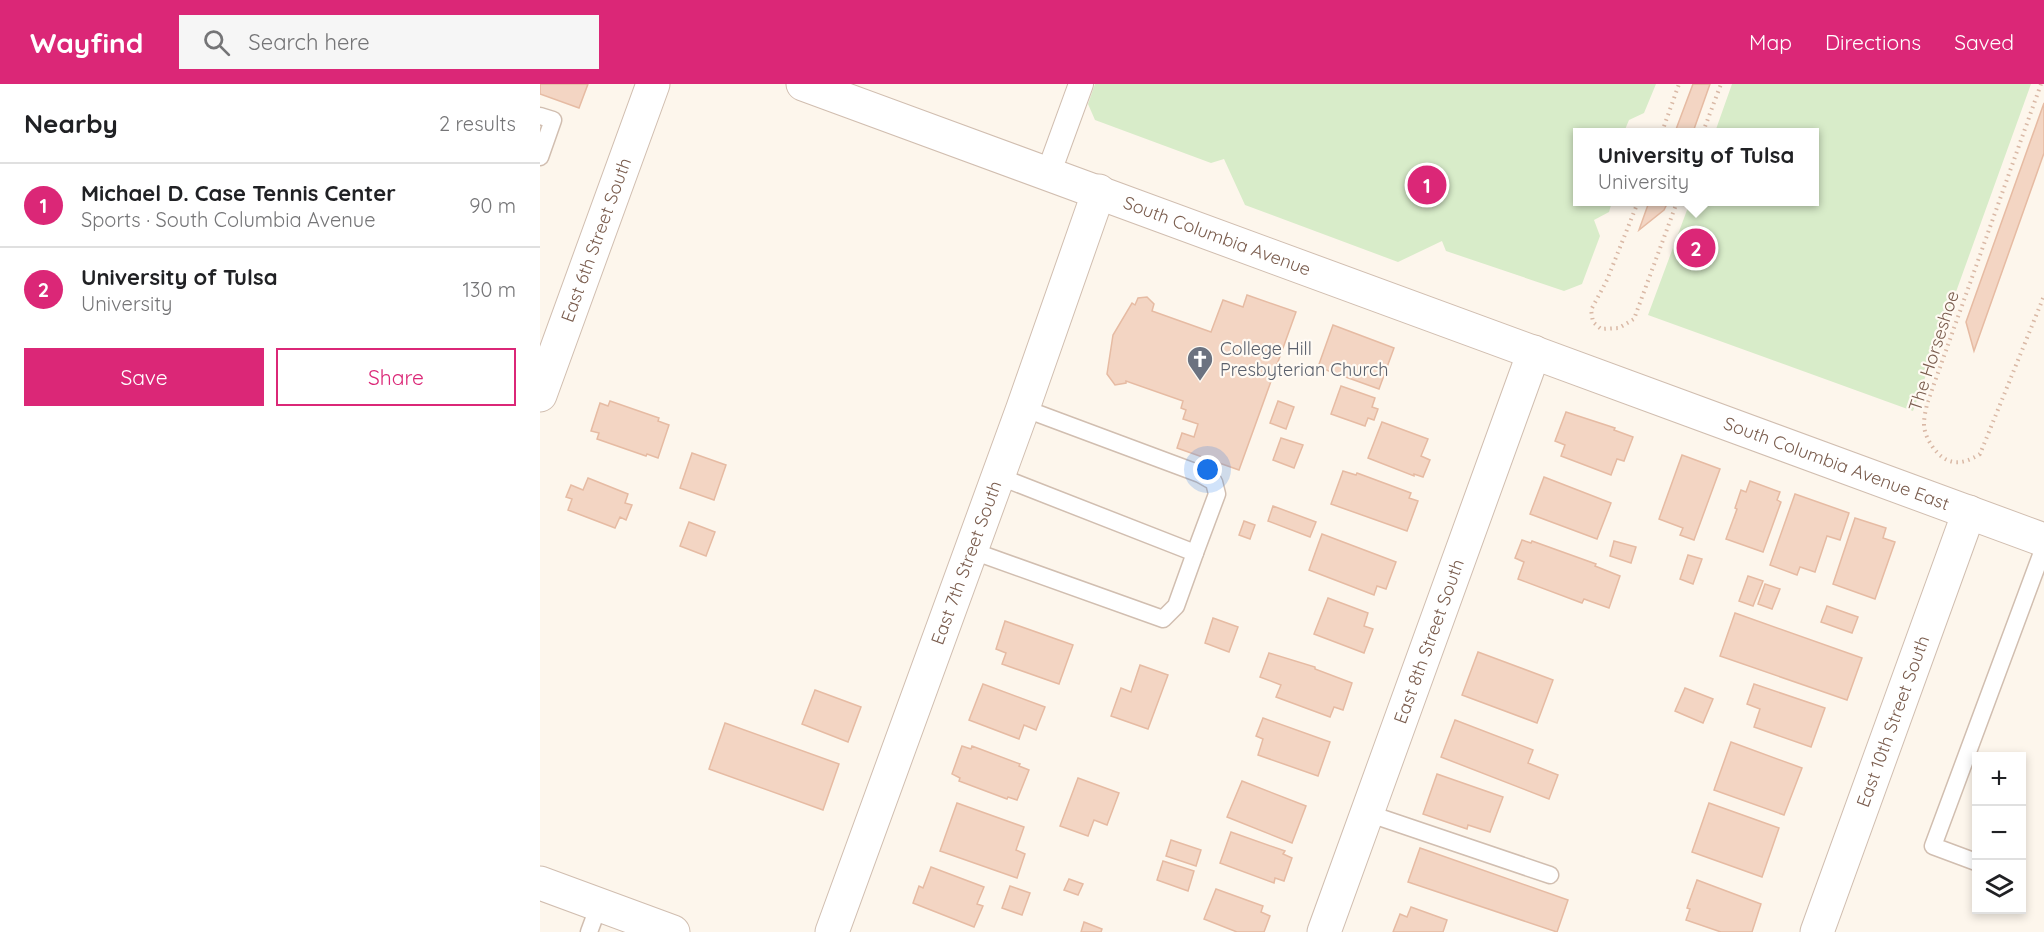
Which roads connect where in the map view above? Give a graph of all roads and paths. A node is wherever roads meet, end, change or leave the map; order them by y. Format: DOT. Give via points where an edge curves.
graph roads {
  1 [pos="653,84"];
  2 [pos="803,84"];
  3 [pos="1081,84"];
  4 [pos="1679,84"];
  5 [pos="1721,84"];
  6 [pos="2041,84"];
  7 [pos="540,116"];
  8 [pos="1663,128"];
  9 [pos="1704,128"];
  10 [pos="540,157"];
  11 [pos="1054,158"];
  12 [pos="1099,191"];
  13 [pos="1636,206"];
  14 [pos="1675,206"];
  15 [pos="2044,296"];
  16 [pos="1534,352"];
  17 [pos="542,382"];
  18 [pos="1630,387"];
  19 [pos="1023,408"];
  20 [pos="998,476"];
  21 [pos="1969,512"];
  22 [pos="2044,540"];
  23 [pos="2044,547"];
  24 [pos="970,550"];
  25 [pos="1195,553"];
  26 [pos="1367,813"];
  27 [pos="1972,860"];
  28 [pos="1550,875"];
  29 [pos="540,883"];
  30 [pos="594,918"];
  31 [pos="673,932"];
  32 [pos="832,932"];
  33 [pos="1324,932"];
  34 [pos="1817,932"];
  1 -- 17 [label="street, East 6th Street South"];
  2 -- 12 [label="street, South Columbia Avenue"];
  3 -- 11 [label="street"];
  4 -- 8 [label="path"];
  5 -- 9 [label="path"];
  6 -- 15 [label="path, The Horseshoe" via="1928,401 1924,425 1940,458 1969,461 1980,454"];
  7 -- 10 [label="lane" via="554,120"];
  12 -- 16 [label="street, South Columbia Avenue"];
  12 -- 19 [label="street, East 7th Street South"];
  13 -- 14 [label="path" via="1591,310 1593,322 1601,329 1619,328 1634,319"];
  16 -- 18 [label="street, South Columbia Avenue"];
  16 -- 26 [label="street, East 8th Street South"];
  18 -- 21 [label="street, South Columbia Avenue East"];
  19 -- 20 [label="street, East 7th Street South"];
  19 -- 25 [label="lane" via="1214,482 1217,494"];
  20 -- 24 [label="street, East 7th Street South"];
  20 -- 25 [label="lane"];
  21 -- 22 [label="street, South Columbia Avenue East"];
  21 -- 34 [label="street, East 10th Street South"];
  23 -- 27 [label="lane" via="1933,846"];
  24 -- 25 [label="lane" via="1163,619 1176,606"];
  24 -- 32 [label="street, East 7th Street South"];
  26 -- 28 [label="lane"];
  26 -- 33 [label="street, East 8th Street South"];
  29 -- 30 [label="street"];
  30 -- 31 [label="street"];
}
